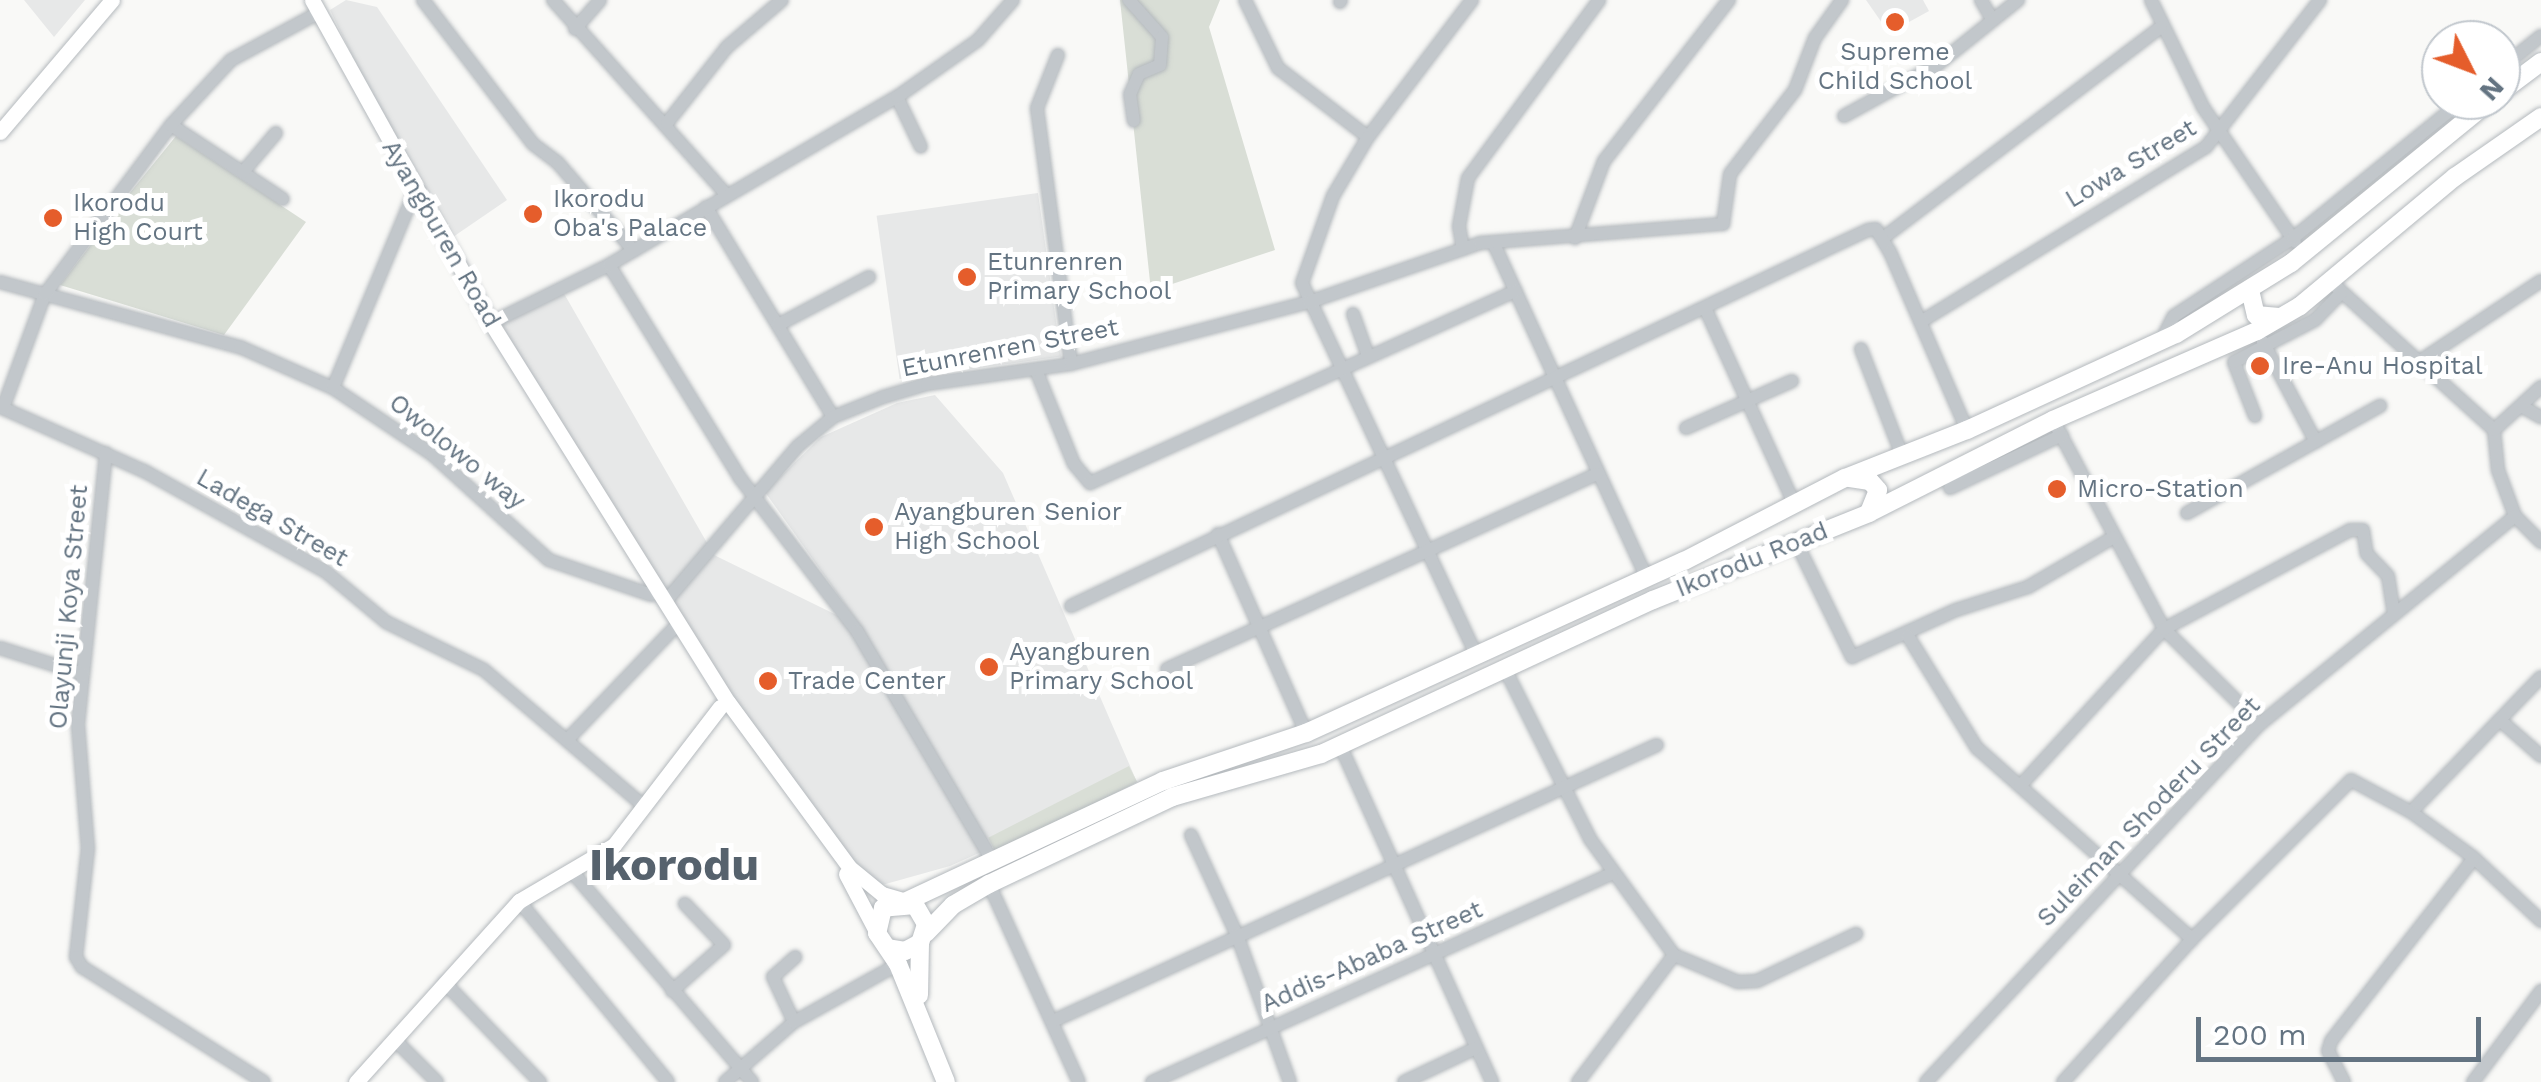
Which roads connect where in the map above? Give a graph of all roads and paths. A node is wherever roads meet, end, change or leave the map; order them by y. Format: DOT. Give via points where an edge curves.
graph roads {
  1 [pos="112,0"];
  2 [pos="423,0"];
  3 [pos="553,0"];
  4 [pos="600,0"];
  5 [pos="782,0"];
  6 [pos="1013,0"];
  7 [pos="1129,0"];
  8 [pos="1245,0"];
  9 [pos="1472,0"];
  10 [pos="1599,0"];
  11 [pos="1729,0"];
  12 [pos="1842,0"];
  13 [pos="1981,0"];
  14 [pos="2018,0"];
  15 [pos="2151,0"];
  16 [pos="2320,0"];
  17 [pos="315,7"];
  18 [pos="1992,19"];
  19 [pos="2161,27"];
  20 [pos="574,29"];
  21 [pos="2541,36"];
  22 [pos="2521,52"];
  23 [pos="1058,55"];
  24 [pos="897,97"];
  25 [pos="1844,116"];
  26 [pos="2541,117"];
  27 [pos="1134,120"];
  28 [pos="2440,120"];
  29 [pos="2464,120"];
  30 [pos="667,123"];
  31 [pos="171,124"];
  32 [pos="0,132"];
  33 [pos="276,133"];
  34 [pos="2221,134"];
  35 [pos="1368,137"];
  36 [pos="921,147"];
  37 [pos="243,172"];
  38 [pos="415,191"];
  39 [pos="726,194"];
  40 [pos="283,199"];
  41 [pos="706,207"];
  42 [pos="1576,238"];
  43 [pos="1884,238"];
  44 [pos="1493,242"];
  45 [pos="2298,246"];
  46 [pos="1463,249"];
  47 [pos="634,251"];
  48 [pos="609,265"];
  49 [pos="869,277"];
  50 [pos="2541,280"];
  51 [pos="0,282"];
  52 [pos="2336,288"];
  53 [pos="2250,290"];
  54 [pos="1516,291"];
  55 [pos="45,294"];
  56 [pos="1309,302"];
  57 [pos="1706,310"];
  58 [pos="1353,314"];
  59 [pos="2282,316"];
  60 [pos="1922,321"];
  61 [pos="490,323"];
  62 [pos="778,325"];
  63 [pos="2261,339"];
  64 [pos="2160,341"];
  65 [pos="1861,348"];
  66 [pos="1368,356"];
  67 [pos="2420,361"];
  68 [pos="1071,364"];
  69 [pos="1343,368"];
  70 [pos="1036,370"];
  71 [pos="1792,381"];
  72 [pos="1556,382"];
  73 [pos="2541,387"];
  74 [pos="333,388"];
  75 [pos="1747,401"];
  76 [pos="2380,406"];
  77 [pos="2521,406"];
  78 [pos="1,408"];
  79 [pos="833,416"];
  80 [pos="2255,416"];
  81 [pos="2541,417"];
  82 [pos="2057,427"];
  83 [pos="1686,428"];
  84 [pos="1967,430"];
  85 [pos="2494,430"];
  86 [pos="2316,442"];
  87 [pos="106,453"];
  88 [pos="1902,455"];
  89 [pos="1386,460"];
  90 [pos="1597,474"];
  91 [pos="1845,478"];
  92 [pos="1950,488"];
  93 [pos="753,494"];
  94 [pos="1794,503"];
  95 [pos="1869,512"];
  96 [pos="2187,512"];
  97 [pos="2516,516"];
  98 [pos="1218,534"];
  99 [pos="2114,537"];
  100 [pos="2541,542"];
  101 [pos="1797,544"];
  102 [pos="1427,549"];
  103 [pos="1647,578"];
  104 [pos="658,598"];
  105 [pos="1070,606"];
  106 [pos="2394,615"];
  107 [pos="1258,626"];
  108 [pos="2164,629"];
  109 [pos="672,630"];
  110 [pos="1908,636"];
  111 [pos="0,648"];
  112 [pos="1476,654"];
  113 [pos="1167,669"];
  114 [pos="1505,669"];
  115 [pos="82,674"];
  116 [pos="2541,677"];
  117 [pos="720,707"];
  118 [pos="2501,721"];
  119 [pos="2260,724"];
  120 [pos="1306,733"];
  121 [pos="568,738"];
  122 [pos="1340,745"];
  123 [pos="1657,745"];
  124 [pos="2541,756"];
  125 [pos="2020,786"];
  126 [pos="1564,790"];
  127 [pos="645,807"];
  128 [pos="2412,812"];
  129 [pos="1190,834"];
  130 [pos="2474,858"];
  131 [pos="993,862"];
  132 [pos="1396,868"];
  133 [pos="847,869"];
  134 [pos="574,874"];
  135 [pos="1611,874"];
  136 [pos="2118,876"];
  137 [pos="989,884"];
  138 [pos="519,901"];
  139 [pos="908,901"];
  140 [pos="685,904"];
  141 [pos="2541,921"];
  142 [pos="1237,934"];
  143 [pos="1856,934"];
  144 [pos="923,938"];
  145 [pos="2192,939"];
  146 [pos="888,948"];
  147 [pos="1436,955"];
  148 [pos="1674,956"];
  149 [pos="795,957"];
  150 [pos="444,982"];
  151 [pos="672,991"];
  152 [pos="2541,991"];
  153 [pos="1053,1021"];
  154 [pos="794,1022"];
  155 [pos="1270,1027"];
  156 [pos="396,1040"];
  157 [pos="1476,1048"];
  158 [pos="740,1067"];
  159 [pos="1585,1079"];
  160 [pos="264,1082"];
  161 [pos="356,1082"];
  162 [pos="436,1082"];
  163 [pos="540,1082"];
  164 [pos="668,1082"];
  165 [pos="726,1082"];
  166 [pos="752,1082"];
  167 [pos="946,1082"];
  168 [pos="957,1082"];
  169 [pos="1079,1082"];
  170 [pos="1152,1082"];
  171 [pos="1290,1082"];
  172 [pos="1404,1082"];
  173 [pos="1492,1082"];
  174 [pos="1926,1082"];
  175 [pos="2063,1082"];
  176 [pos="2344,1082"];
  177 [pos="2473,1082"];
  1 -- 32 [label="main road"];
  2 -- 47 [label="street" via="533,144 558,163"];
  3 -- 20 [label="street"];
  4 -- 20 [label="street"];
  5 -- 30 [label="street" via="727,48"];
  6 -- 24 [label="street" via="978,40"];
  7 -- 27 [label="street" via="1161,33 1162,57 1130,94"];
  8 -- 35 [label="street" via="1278,68"];
  9 -- 35 [label="street"];
  10 -- 46 [label="street" via="1468,178 1458,226"];
  11 -- 42 [label="street" via="1604,161"];
  12 -- 42 [label="street, Etunrenren Street" via="1815,38 1796,90 1730,174 1723,224"];
  13 -- 18 [label="street"];
  14 -- 18 [label="street"];
  15 -- 19 [label="street"];
  16 -- 34 [label="street, Lowa Street"];
  17 -- 31 [label="street" via="230,60"];
  17 -- 38 [label="main road, Ayangburen Road"];
  18 -- 25 [label="street" via="1938,65"];
  19 -- 34 [label="street"];
  19 -- 43 [label="street"];
  20 -- 30 [label="street"];
  21 -- 22 [label="street"];
  23 -- 68 [label="street" via="1037,108"];
  24 -- 36 [label="street"];
  24 -- 39 [label="street"];
  26 -- 52 [label="highway, Ikorodu Road" via="2454,177"];
  28 -- 45 [label="street"];
  29 -- 45 [label="highway, Ikorodu Road"];
  30 -- 39 [label="street"];
  31 -- 37 [label="street"];
  31 -- 55 [label="street"];
  33 -- 37 [label="street"];
  34 -- 45 [label="street"];
  34 -- 60 [label="street, Lowa Street"];
  35 -- 56 [label="street" via="1333,196 1312,251 1302,284"];
  37 -- 40 [label="street"];
  38 -- 61 [label="main road, Ayangburen Road"];
  38 -- 74 [label="street"];
  39 -- 41 [label="street"];
  41 -- 47 [label="street"];
  41 -- 62 [label="street"];
  42 -- 44 [label="street, Etunrenren Street"];
  43 -- 57 [label="street" via="1868,230"];
  43 -- 60 [label="street"];
  44 -- 46 [label="street, Etunrenren Street"];
  44 -- 54 [label="street"];
  45 -- 53 [label="highway, Ikorodu Road"];
  45 -- 64 [label="street" via="2174,316"];
  46 -- 56 [label="street, Etunrenren Street"];
  47 -- 48 [label="street"];
  48 -- 61 [label="street"];
  48 -- 93 [label="street" via="672,375"];
  49 -- 62 [label="street"];
  50 -- 67 [label="street"];
  51 -- 55 [label="street, Owolowo way"];
  52 -- 59 [label="highway, Ikorodu Road"];
  52 -- 63 [label="street" via="2315,320"];
  52 -- 67 [label="street"];
  53 -- 59 [label="highway" via="2256,314"];
  53 -- 64 [label="highway, Ikorodu Road"];
  54 -- 66 [label="street"];
  54 -- 72 [label="street"];
  55 -- 74 [label="street, Owolowo way" via="240,347"];
  55 -- 78 [label="street"];
  56 -- 68 [label="street, Etunrenren Street"];
  56 -- 69 [label="street"];
  57 -- 72 [label="street"];
  57 -- 75 [label="street"];
  58 -- 66 [label="street"];
  59 -- 63 [label="highway, Ikorodu Road"];
  60 -- 84 [label="street"];
  61 -- 104 [label="main road, Ayangburen Road"];
  62 -- 79 [label="street"];
  63 -- 80 [label="street" via="2234,362"];
  63 -- 82 [label="highway, Ikorodu Road"];
  63 -- 86 [label="street"];
  64 -- 84 [label="highway, Ikorodu Road"];
  65 -- 88 [label="street"];
  66 -- 69 [label="street"];
  67 -- 85 [label="street"];
  68 -- 70 [label="street, Etunrenren Street"];
  69 -- 70 [label="street" via="1090,483 1074,464"];
  69 -- 89 [label="street"];
  70 -- 79 [label="street, Etunrenren Street" via="927,384"];
  71 -- 75 [label="street"];
  72 -- 89 [label="street"];
  72 -- 90 [label="street"];
  73 -- 77 [label="street"];
  74 -- 104 [label="street, Owolowo way" via="433,455 549,560"];
  75 -- 83 [label="street"];
  75 -- 94 [label="street"];
  76 -- 86 [label="street"];
  77 -- 81 [label="street"];
  77 -- 85 [label="street"];
  78 -- 87 [label="street, Ladega Street"];
  79 -- 93 [label="street, Etunrenren Street"];
  82 -- 92 [label="street"];
  82 -- 95 [label="highway, Ikorodu Road"];
  82 -- 99 [label="street"];
  84 -- 88 [label="highway, Ikorodu Road"];
  85 -- 97 [label="street" via="2498,470"];
  86 -- 96 [label="street"];
  87 -- 115 [label="street, Olayunji Koya Street"];
  87 -- 121 [label="street, Ladega Street" via="326,572 386,622 484,670"];
  88 -- 91 [label="highway, Ikorodu Road"];
  89 -- 98 [label="street"];
  89 -- 102 [label="street"];
  90 -- 102 [label="street"];
  90 -- 103 [label="street"];
  91 -- 94 [label="highway, Ikorodu Road"];
  91 -- 95 [label="highway" via="1874,485 1880,498"];
  93 -- 104 [label="street, Etunrenren Street"];
  93 -- 131 [label="street" via="857,631"];
  94 -- 103 [label="highway, Ikorodu Road"];
  95 -- 101 [label="highway, Ikorodu Road"];
  97 -- 100 [label="street"];
  97 -- 106 [label="street, Suleiman Shoderu Street"];
  98 -- 105 [label="street"];
  98 -- 107 [label="street"];
  99 -- 108 [label="street"];
  99 -- 110 [label="street" via="2028,587 1956,610"];
  101 -- 110 [label="street" via="1847,654"];
  101 -- 114 [label="highway, Ikorodu Road" via="1653,600"];
  102 -- 107 [label="street"];
  102 -- 112 [label="street"];
  103 -- 112 [label="highway, Ikorodu Road"];
  104 -- 109 [label="main road, Ayangburen Road"];
  104 -- 133 [label="main road, Ayangburen Road"];
  106 -- 108 [label="street" via="2388,576 2366,554 2358,528"];
  106 -- 119 [label="street, Suleiman Shoderu Street"];
  107 -- 113 [label="street"];
  107 -- 120 [label="street"];
  108 -- 119 [label="street"];
  108 -- 125 [label="street"];
  109 -- 117 [label="main road, Ayangburen Road"];
  109 -- 121 [label="street"];
  110 -- 125 [label="street" via="1977,748"];
  111 -- 115 [label="street"];
  112 -- 120 [label="highway, Ikorodu Road"];
  114 -- 122 [label="highway, Ikorodu Road"];
  114 -- 126 [label="street"];
  115 -- 160 [label="street, Olayunji Koya Street" via="78,725 88,848 76,957 82,967"];
  116 -- 118 [label="street"];
  117 -- 127 [label="main road"];
  117 -- 133 [label="main road, Ayangburen Road"];
  118 -- 124 [label="street"];
  118 -- 128 [label="street"];
  119 -- 136 [label="street, Suleiman Shoderu Street"];
  120 -- 131 [label="highway, Ikorodu Road" via="1163,780"];
  121 -- 127 [label="street, Ladega Street"];
  122 -- 132 [label="street"];
  122 -- 137 [label="highway, Ikorodu Road" via="1205,783"];
  123 -- 126 [label="street"];
  125 -- 136 [label="street"];
  126 -- 132 [label="street"];
  126 -- 135 [label="street"];
  127 -- 134 [label="main road" via="614,846"];
  128 -- 130 [label="street"];
  128 -- 145 [label="street" via="2350,780"];
  129 -- 142 [label="street"];
  130 -- 141 [label="street"];
  130 -- 176 [label="street" via="2331,1041 2328,1051"];
  131 -- 139 [label="highway, Ikorodu Road"];
  132 -- 142 [label="street"];
  132 -- 147 [label="street"];
  133 -- 139 [label="main road" via="882,894"];
  133 -- 146 [label="main road"];
  134 -- 138 [label="main road"];
  134 -- 151 [label="street"];
  135 -- 147 [label="street, Addis-Ababa Street"];
  135 -- 148 [label="street"];
  136 -- 145 [label="street"];
  136 -- 174 [label="street, Suleiman Shoderu Street"];
  137 -- 144 [label="highway, Ikorodu Road" via="953,904"];
  137 -- 153 [label="street"];
  138 -- 150 [label="main road"];
  138 -- 164 [label="street"];
  139 -- 144 [label="highway" via="924,915"];
  139 -- 146 [label="highway" via="883,908"];
  140 -- 151 [label="street" via="724,945"];
  142 -- 153 [label="street"];
  142 -- 155 [label="street"];
  143 -- 148 [label="street" via="1757,981 1724,977"];
  144 -- 146 [label="highway" via="905,951"];
  144 -- 168 [label="highway" via="916,985"];
  145 -- 175 [label="street"];
  146 -- 154 [label="street"];
  146 -- 167 [label="highway"];
  147 -- 155 [label="street, Addis-Ababa Street"];
  147 -- 157 [label="street"];
  148 -- 159 [label="street"];
  149 -- 154 [label="street" via="773,977"];
  150 -- 156 [label="main road"];
  150 -- 163 [label="street"];
  151 -- 158 [label="street"];
  152 -- 177 [label="street"];
  153 -- 169 [label="street"];
  154 -- 158 [label="street"];
  155 -- 170 [label="street, Addis-Ababa Street"];
  155 -- 171 [label="street"];
  156 -- 161 [label="main road"];
  156 -- 162 [label="street"];
  157 -- 172 [label="street"];
  157 -- 173 [label="street"];
  158 -- 165 [label="street"];
  158 -- 166 [label="street"];
}
